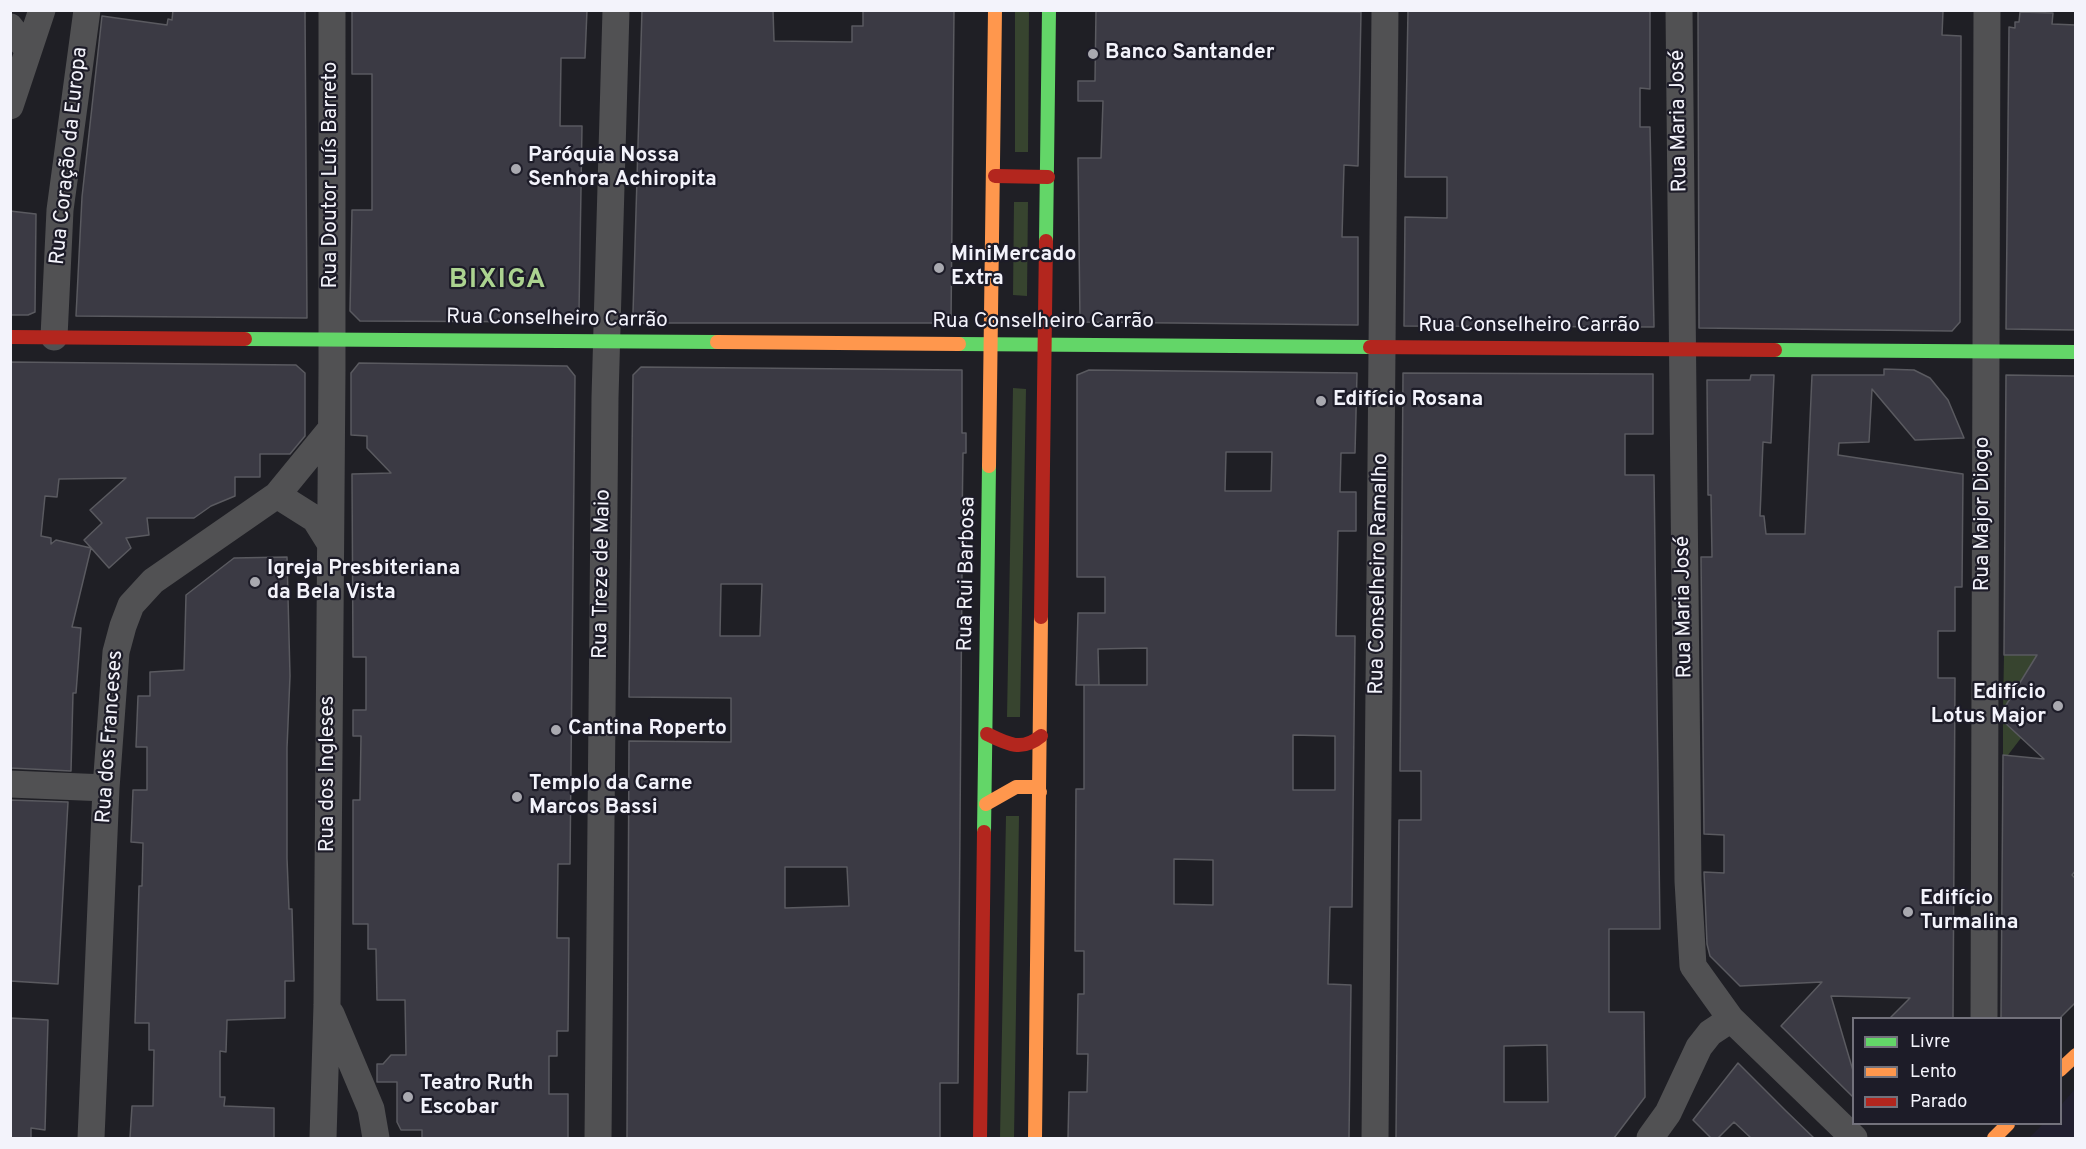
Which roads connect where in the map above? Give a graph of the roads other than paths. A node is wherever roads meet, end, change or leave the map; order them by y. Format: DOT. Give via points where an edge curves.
graph roads {
  1 [pos="42,10"];
  2 [pos="87,10"];
  3 [pos="332,10"];
  4 [pos="616,10"];
  5 [pos="995,10"];
  6 [pos="1049,10"];
  7 [pos="1385,10"];
  8 [pos="1679,10"];
  9 [pos="1987,10"];
  10 [pos="10,27"];
  11 [pos="28,50"];
  12 [pos="10,106"];
  13 [pos="994,176"];
  14 [pos="1048,177"];
  15 [pos="10,337"];
  16 [pos="54,337"];
  17 [pos="333,339"];
  18 [pos="607,341"];
  19 [pos="992,344"];
  20 [pos="1046,344"];
  21 [pos="1382,347"];
  22 [pos="1683,349"];
  23 [pos="1984,351"];
  24 [pos="2076,352"];
  25 [pos="331,429"];
  26 [pos="277,495"];
  27 [pos="330,543"];
  28 [pos="987,734"];
  29 [pos="1041,736"];
  30 [pos="10,784"];
  31 [pos="106,788"];
  32 [pos="1040,792"];
  33 [pos="986,804"];
  34 [pos="327,1005"];
  35 [pos="1984,1017"];
  36 [pos="1731,1019"];
  37 [pos="2076,1054"];
  38 [pos="2062,1069"];
  39 [pos="2007,1125"];
  40 [pos="91,1138"];
  41 [pos="323,1138"];
  42 [pos="376,1138"];
  43 [pos="598,1138"];
  44 [pos="980,1138"];
  45 [pos="1035,1138"];
  46 [pos="1375,1138"];
  47 [pos="1650,1138"];
  48 [pos="1854,1138"];
  49 [pos="1994,1138"];
  1 -- 11 [label="street"];
  2 -- 16 [label="street, Rua Coração da Europa" via="60,210"];
  3 -- 17 [label="street, Rua Doutor Luís Barreto"];
  4 -- 18 [label="street, Rua Treze de Maio"];
  5 -- 13 [label="main road, Rua Rui Barbosa"];
  6 -- 14 [label="main road"];
  7 -- 21 [label="street, Rua Conselheiro Ramalho"];
  8 -- 22 [label="street, Rua Maria José"];
  9 -- 23 [label="street, Rua Major Diogo"];
  10 -- 11 [label="street"];
  11 -- 12 [label="street"];
  13 -- 14 [label="main road"];
  13 -- 19 [label="main road, Rua Rui Barbosa"];
  14 -- 20 [label="main road"];
  15 -- 16 [label="main road, Rua Conselheiro Carrão"];
  16 -- 17 [label="main road, Rua Conselheiro Carrão"];
  17 -- 18 [label="main road, Rua Conselheiro Carrão"];
  17 -- 25 [label="street, Rua dos Ingleses"];
  18 -- 19 [label="main road, Rua Conselheiro Carrão"];
  18 -- 43 [label="street, Rua Treze de Maio"];
  19 -- 20 [label="main road, Rua Conselheiro Carrão"];
  19 -- 28 [label="main road, Rua Rui Barbosa"];
  20 -- 21 [label="main road, Rua Conselheiro Carrão"];
  20 -- 29 [label="main road"];
  21 -- 22 [label="main road, Rua Conselheiro Carrão"];
  21 -- 46 [label="street, Rua Conselheiro Ramalho"];
  22 -- 23 [label="main road, Rua Conselheiro Carrão"];
  22 -- 36 [label="street, Rua Maria José" via="1690,929 1693,966"];
  23 -- 24 [label="main road, Rua Conselheiro Carrão"];
  23 -- 35 [label="street, Rua Major Diogo"];
  25 -- 26 [label="street, Rua dos Franceses"];
  25 -- 27 [label="street, Rua dos Ingleses"];
  26 -- 27 [label="street" via="315,519"];
  26 -- 31 [label="street, Rua dos Franceses" via="153,581 131,605 116,652"];
  27 -- 34 [label="street, Rua dos Ingleses"];
  28 -- 29 [label="main road" via="1016,747 1034,744"];
  28 -- 33 [label="main road, Rua Rui Barbosa"];
  29 -- 32 [label="main road"];
  30 -- 31 [label="street"];
  31 -- 40 [label="street, Rua dos Franceses"];
  32 -- 33 [label="main road" via="1026,784 1015,786"];
  32 -- 45 [label="main road"];
  33 -- 44 [label="main road, Rua Rui Barbosa"];
  34 -- 41 [label="street, Rua dos Ingleses"];
  34 -- 42 [label="street, Rua dos Ingleses" via="371,1109"];
  36 -- 47 [label="street" via="1710,1033 1699,1047 1668,1113"];
  36 -- 48 [label="street, Rua Maria José"];
  37 -- 38 [label="main road"];
  39 -- 49 [label="main road"];
}
